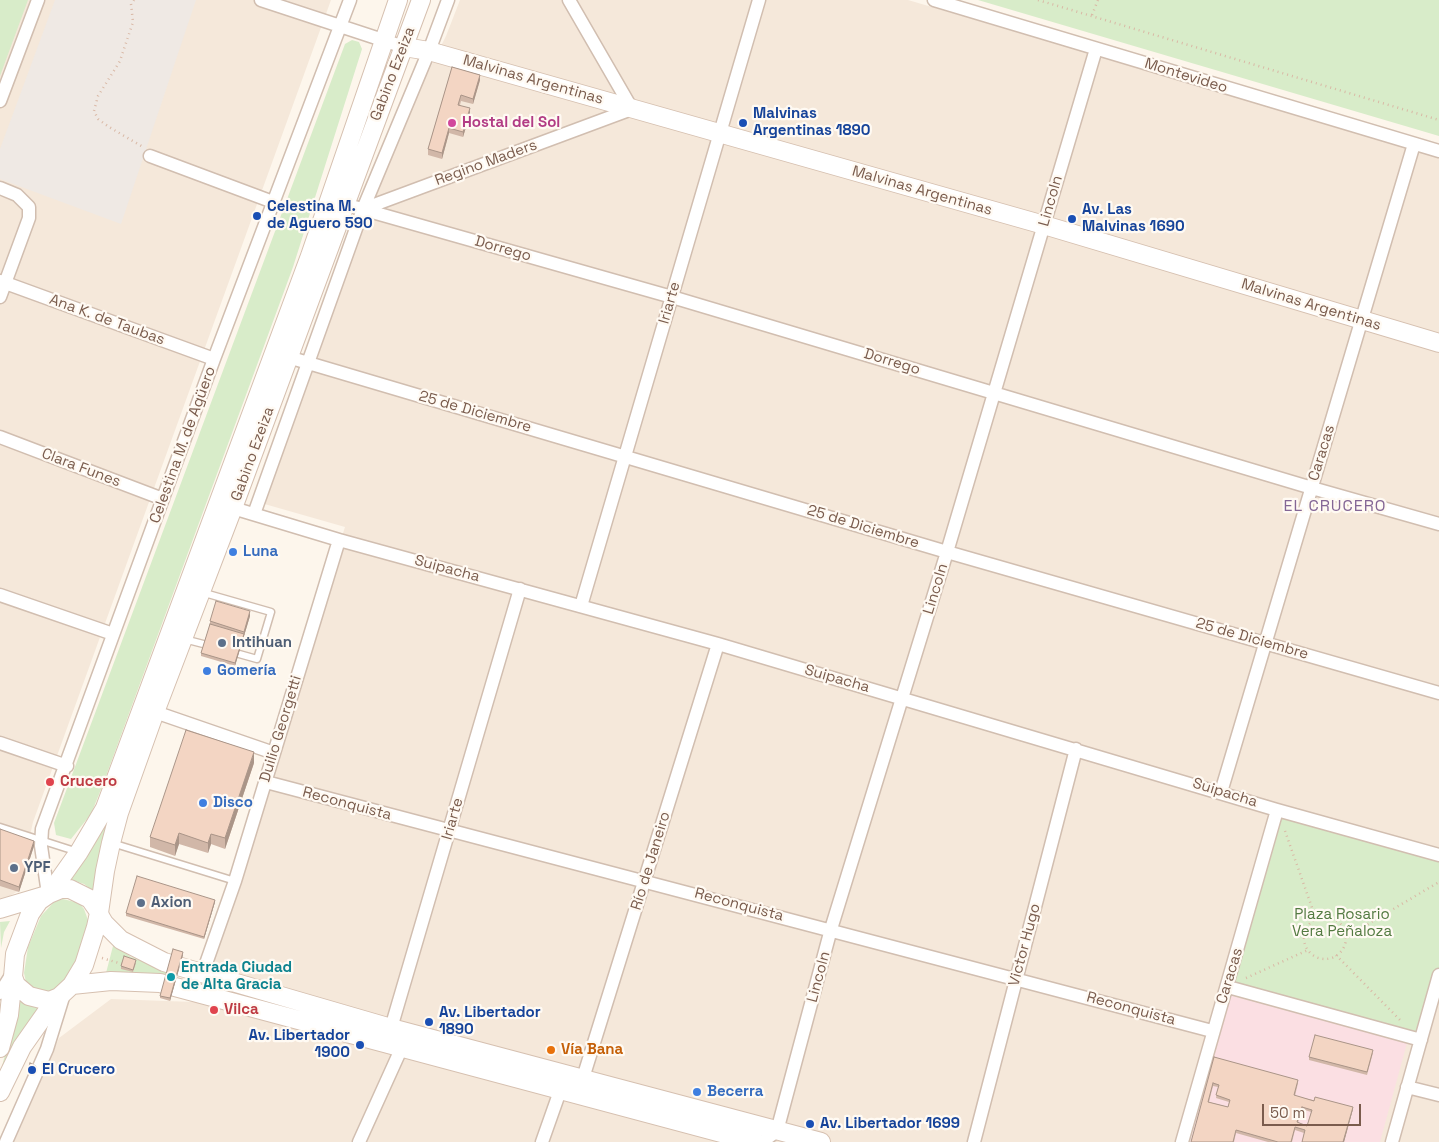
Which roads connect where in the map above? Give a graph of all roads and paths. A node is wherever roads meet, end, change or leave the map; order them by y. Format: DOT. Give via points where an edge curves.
graph roads {
  1 [pos="38,0"];
  2 [pos="134,0"];
  3 [pos="261,0"];
  4 [pos="350,0"];
  5 [pos="398,0"];
  6 [pos="421,0"];
  7 [pos="448,0"];
  8 [pos="569,0"];
  9 [pos="759,0"];
  10 [pos="934,0"];
  11 [pos="1038,0"];
  12 [pos="1098,0"];
  13 [pos="1092,15"];
  14 [pos="340,26"];
  15 [pos="383,40"];
  16 [pos="404,47"];
  17 [pos="1096,49"];
  18 [pos="429,51"];
  19 [pos="0,101"];
  20 [pos="632,109"];
  21 [pos="1439,120"];
  22 [pos="720,134"];
  23 [pos="1414,144"];
  24 [pos="1439,151"];
  25 [pos="150,156"];
  26 [pos="0,188"];
  27 [pos="273,202"];
  28 [pos="344,204"];
  29 [pos="363,210"];
  30 [pos="1044,225"];
  31 [pos="3,282"];
  32 [pos="0,297"];
  33 [pos="672,297"];
  34 [pos="1361,320"];
  35 [pos="1439,343"];
  36 [pos="288,358"];
  37 [pos="214,359"];
  38 [pos="308,364"];
  39 [pos="995,393"];
  40 [pos="0,437"];
  41 [pos="625,456"];
  42 [pos="1312,488"];
  43 [pos="162,499"];
  44 [pos="234,508"];
  45 [pos="254,514"];
  46 [pos="1439,524"];
  47 [pos="339,540"];
  48 [pos="947,552"];
  49 [pos="520,590"];
  50 [pos="201,592"];
  51 [pos="0,595"];
  52 [pos="581,606"];
  53 [pos="113,634"];
  54 [pos="183,639"];
  55 [pos="1266,642"];
  56 [pos="718,644"];
  57 [pos="1439,693"];
  58 [pos="902,698"];
  59 [pos="155,712"];
  60 [pos="0,743"];
  61 [pos="1076,749"];
  62 [pos="274,753"];
  63 [pos="67,766"];
  64 [pos="266,782"];
  65 [pos="1221,792"];
  66 [pos="1277,810"];
  67 [pos="0,827"];
  68 [pos="450,831"];
  69 [pos="40,840"];
  70 [pos="111,843"];
  71 [pos="79,852"];
  72 [pos="1439,855"];
  73 [pos="645,880"];
  74 [pos="235,881"];
  75 [pos="1439,882"];
  76 [pos="48,894"];
  77 [pos="0,909"];
  78 [pos="99,913"];
  79 [pos="1316,919"];
  80 [pos="831,929"];
  81 [pos="1346,937"];
  82 [pos="1308,950"];
  83 [pos="0,954"];
  84 [pos="88,954"];
  85 [pos="1336,955"];
  86 [pos="122,964"];
  87 [pos="1439,974"];
  88 [pos="12,975"];
  89 [pos="202,975"];
  90 [pos="1016,979"];
  91 [pos="1228,987"];
  92 [pos="0,993"];
  93 [pos="63,993"];
  94 [pos="391,1028"];
  95 [pos="1212,1031"];
  96 [pos="1421,1040"];
  97 [pos="402,1047"];
  98 [pos="0,1048"];
  99 [pos="583,1078"];
  100 [pos="1407,1087"];
  101 [pos="560,1091"];
  102 [pos="0,1092"];
  103 [pos="1439,1095"];
  104 [pos="778,1131"];
  105 [pos="6,1142"];
  106 [pos="358,1142"];
  107 [pos="542,1142"];
  108 [pos="754,1142"];
  109 [pos="762,1142"];
  110 [pos="821,1142"];
  111 [pos="974,1142"];
  112 [pos="1182,1142"];
  113 [pos="1392,1142"];
  1 -- 19 [label="street"];
  2 -- 25 [label="path" via="131,4 133,22 120,61 98,96 94,111 98,119 141,146"];
  3 -- 14 [label="street"];
  4 -- 14 [label="street, Celestina M. de Agüero"];
  5 -- 15 [label="main road, Gabino Ezeiza"];
  6 -- 16 [label="main road, Gabino Ezeiza"];
  7 -- 18 [label="street"];
  8 -- 20 [label="street"];
  9 -- 22 [label="street, Iriarte"];
  10 -- 17 [label="street, Montevideo"];
  11 -- 13 [label="path"];
  12 -- 13 [label="path"];
  13 -- 21 [label="path"];
  14 -- 15 [label="street"];
  14 -- 27 [label="street, Celestina M. de Agüero"];
  15 -- 16 [label="street"];
  15 -- 71 [label="main road, Gabino Ezeiza" via="310,256 136,726 105,808"];
  16 -- 18 [label="main road, Malvinas Argentinas"];
  16 -- 28 [label="main road, Gabino Ezeiza"];
  17 -- 23 [label="street, Montevideo"];
  17 -- 30 [label="street, Lincoln"];
  18 -- 20 [label="main road, Malvinas Argentinas"];
  18 -- 29 [label="street"];
  20 -- 22 [label="main road, Malvinas Argentinas"];
  20 -- 29 [label="street, Regino Maders"];
  22 -- 30 [label="main road, Malvinas Argentinas"];
  22 -- 33 [label="street, Iriarte"];
  23 -- 24 [label="street, Montevideo"];
  23 -- 34 [label="street, Caracas"];
  25 -- 27 [label="street"];
  26 -- 31 [label="street" via="17,195 30,207 29,218"];
  27 -- 37 [label="street, Celestina M. de Agüero"];
  28 -- 29 [label="street, Dorrego"];
  28 -- 36 [label="main road, Gabino Ezeiza"];
  29 -- 33 [label="street, Dorrego"];
  29 -- 38 [label="street"];
  30 -- 34 [label="main road, Malvinas Argentinas"];
  30 -- 39 [label="street, Lincoln"];
  31 -- 32 [label="street"];
  31 -- 37 [label="street, Ana K. de Taubas"];
  33 -- 39 [label="street, Dorrego"];
  33 -- 41 [label="street, Iriarte"];
  34 -- 35 [label="main road, Malvinas Argentinas"];
  34 -- 42 [label="street, Caracas"];
  36 -- 38 [label="street, 25 de Diciembre"];
  36 -- 44 [label="main road, Gabino Ezeiza"];
  37 -- 43 [label="street, Celestina M. de Agüero"];
  38 -- 41 [label="street, 25 de Diciembre"];
  38 -- 45 [label="street"];
  39 -- 42 [label="street, Dorrego"];
  39 -- 48 [label="street, Lincoln"];
  40 -- 43 [label="street, Clara Funes"];
  41 -- 48 [label="street, 25 de Diciembre"];
  41 -- 52 [label="street, Iriarte"];
  42 -- 46 [label="street, Dorrego"];
  42 -- 55 [label="street, Caracas"];
  43 -- 53 [label="street, Celestina M. de Agüero"];
  44 -- 45 [label="street, Suipacha"];
  44 -- 50 [label="main road, Gabino Ezeiza"];
  45 -- 47 [label="street, Suipacha"];
  47 -- 49 [label="street, Suipacha"];
  47 -- 62 [label="street, Duilio Georgetti"];
  48 -- 55 [label="street, 25 de Diciembre"];
  48 -- 58 [label="street, Lincoln"];
  49 -- 52 [label="street, Suipacha"];
  49 -- 68 [label="street, Iriarte"];
  50 -- 54 [label="main road, Gabino Ezeiza"];
  50 -- 54 [label="lane" via="271,612 257,659"];
  51 -- 53 [label="street"];
  52 -- 56 [label="street, Suipacha"];
  53 -- 63 [label="street, Celestina M. de Agüero"];
  54 -- 59 [label="main road, Gabino Ezeiza"];
  55 -- 57 [label="street, 25 de Diciembre"];
  55 -- 65 [label="street, Caracas"];
  56 -- 58 [label="street, Suipacha"];
  56 -- 73 [label="street, Río de Janeiro"];
  58 -- 61 [label="street, Suipacha"];
  58 -- 80 [label="street, Lincoln"];
  59 -- 62 [label="street"];
  59 -- 70 [label="main road, Gabino Ezeiza"];
  60 -- 63 [label="street"];
  61 -- 65 [label="street, Suipacha"];
  61 -- 90 [label="street, Victor Hugo"];
  62 -- 64 [label="street, Duilio Georgetti"];
  63 -- 69 [label="street, Celestina M. de Agüero"];
  64 -- 68 [label="street, Reconquista"];
  64 -- 74 [label="street, Duilio Georgetti"];
  65 -- 66 [label="street, Suipacha"];
  66 -- 72 [label="street, Suipacha"];
  66 -- 79 [label="path"];
  66 -- 91 [label="street, Caracas"];
  67 -- 69 [label="lane"];
  68 -- 73 [label="street, Reconquista"];
  68 -- 94 [label="street, Iriarte"];
  69 -- 71 [label="lane"];
  69 -- 76 [label="street, Celestina M. de Agüero"];
  70 -- 74 [label="lane"];
  70 -- 78 [label="main road, Gabino Ezeiza"];
  71 -- 76 [label="main road, Gabino Ezeiza"];
  73 -- 80 [label="street, Reconquista"];
  73 -- 99 [label="street, Río de Janeiro"];
  74 -- 89 [label="street, Duilio Georgetti"];
  75 -- 81 [label="path"];
  76 -- 77 [label="main road"];
  76 -- 78 [label="main road" via="65,889 80,893 90,899"];
  76 -- 88 [label="main road" via="34,907 25,923"];
  78 -- 84 [label="main road"];
  78 -- 89 [label="main road" via="111,932 133,948"];
  79 -- 81 [label="path" via="1329,917 1335,920"];
  79 -- 82 [label="path" via="1304,934"];
  80 -- 90 [label="street, Reconquista"];
  80 -- 104 [label="street, Lincoln"];
  81 -- 85 [label="path" via="1342,950"];
  82 -- 85 [label="path" via="1322,959"];
  82 -- 91 [label="path"];
  83 -- 88 [label="main road"];
  84 -- 86 [label="path"];
  84 -- 93 [label="main road"];
  85 -- 96 [label="path"];
  87 -- 96 [label="street"];
  88 -- 92 [label="street"];
  88 -- 93 [label="main road" via="20,990 42,1001"];
  88 -- 98 [label="main road" via="9,1015"];
  89 -- 94 [label="main road"];
  90 -- 95 [label="street, Reconquista"];
  90 -- 111 [label="street, Victor Hugo"];
  91 -- 95 [label="street, Caracas"];
  91 -- 96 [label="street"];
  93 -- 97 [label="main road" via="111,981 160,983"];
  93 -- 102 [label="main road" via="22,1048"];
  93 -- 105 [label="street" via="47,1049"];
  94 -- 97 [label="street"];
  94 -- 99 [label="main road"];
  95 -- 112 [label="street, Caracas"];
  96 -- 100 [label="street"];
  97 -- 101 [label="main road"];
  97 -- 106 [label="street"];
  99 -- 104 [label="main road"];
  100 -- 103 [label="street"];
  100 -- 113 [label="street"];
  101 -- 107 [label="street"];
  101 -- 108 [label="main road"];
  104 -- 109 [label="street"];
  104 -- 110 [label="main road"];
}
